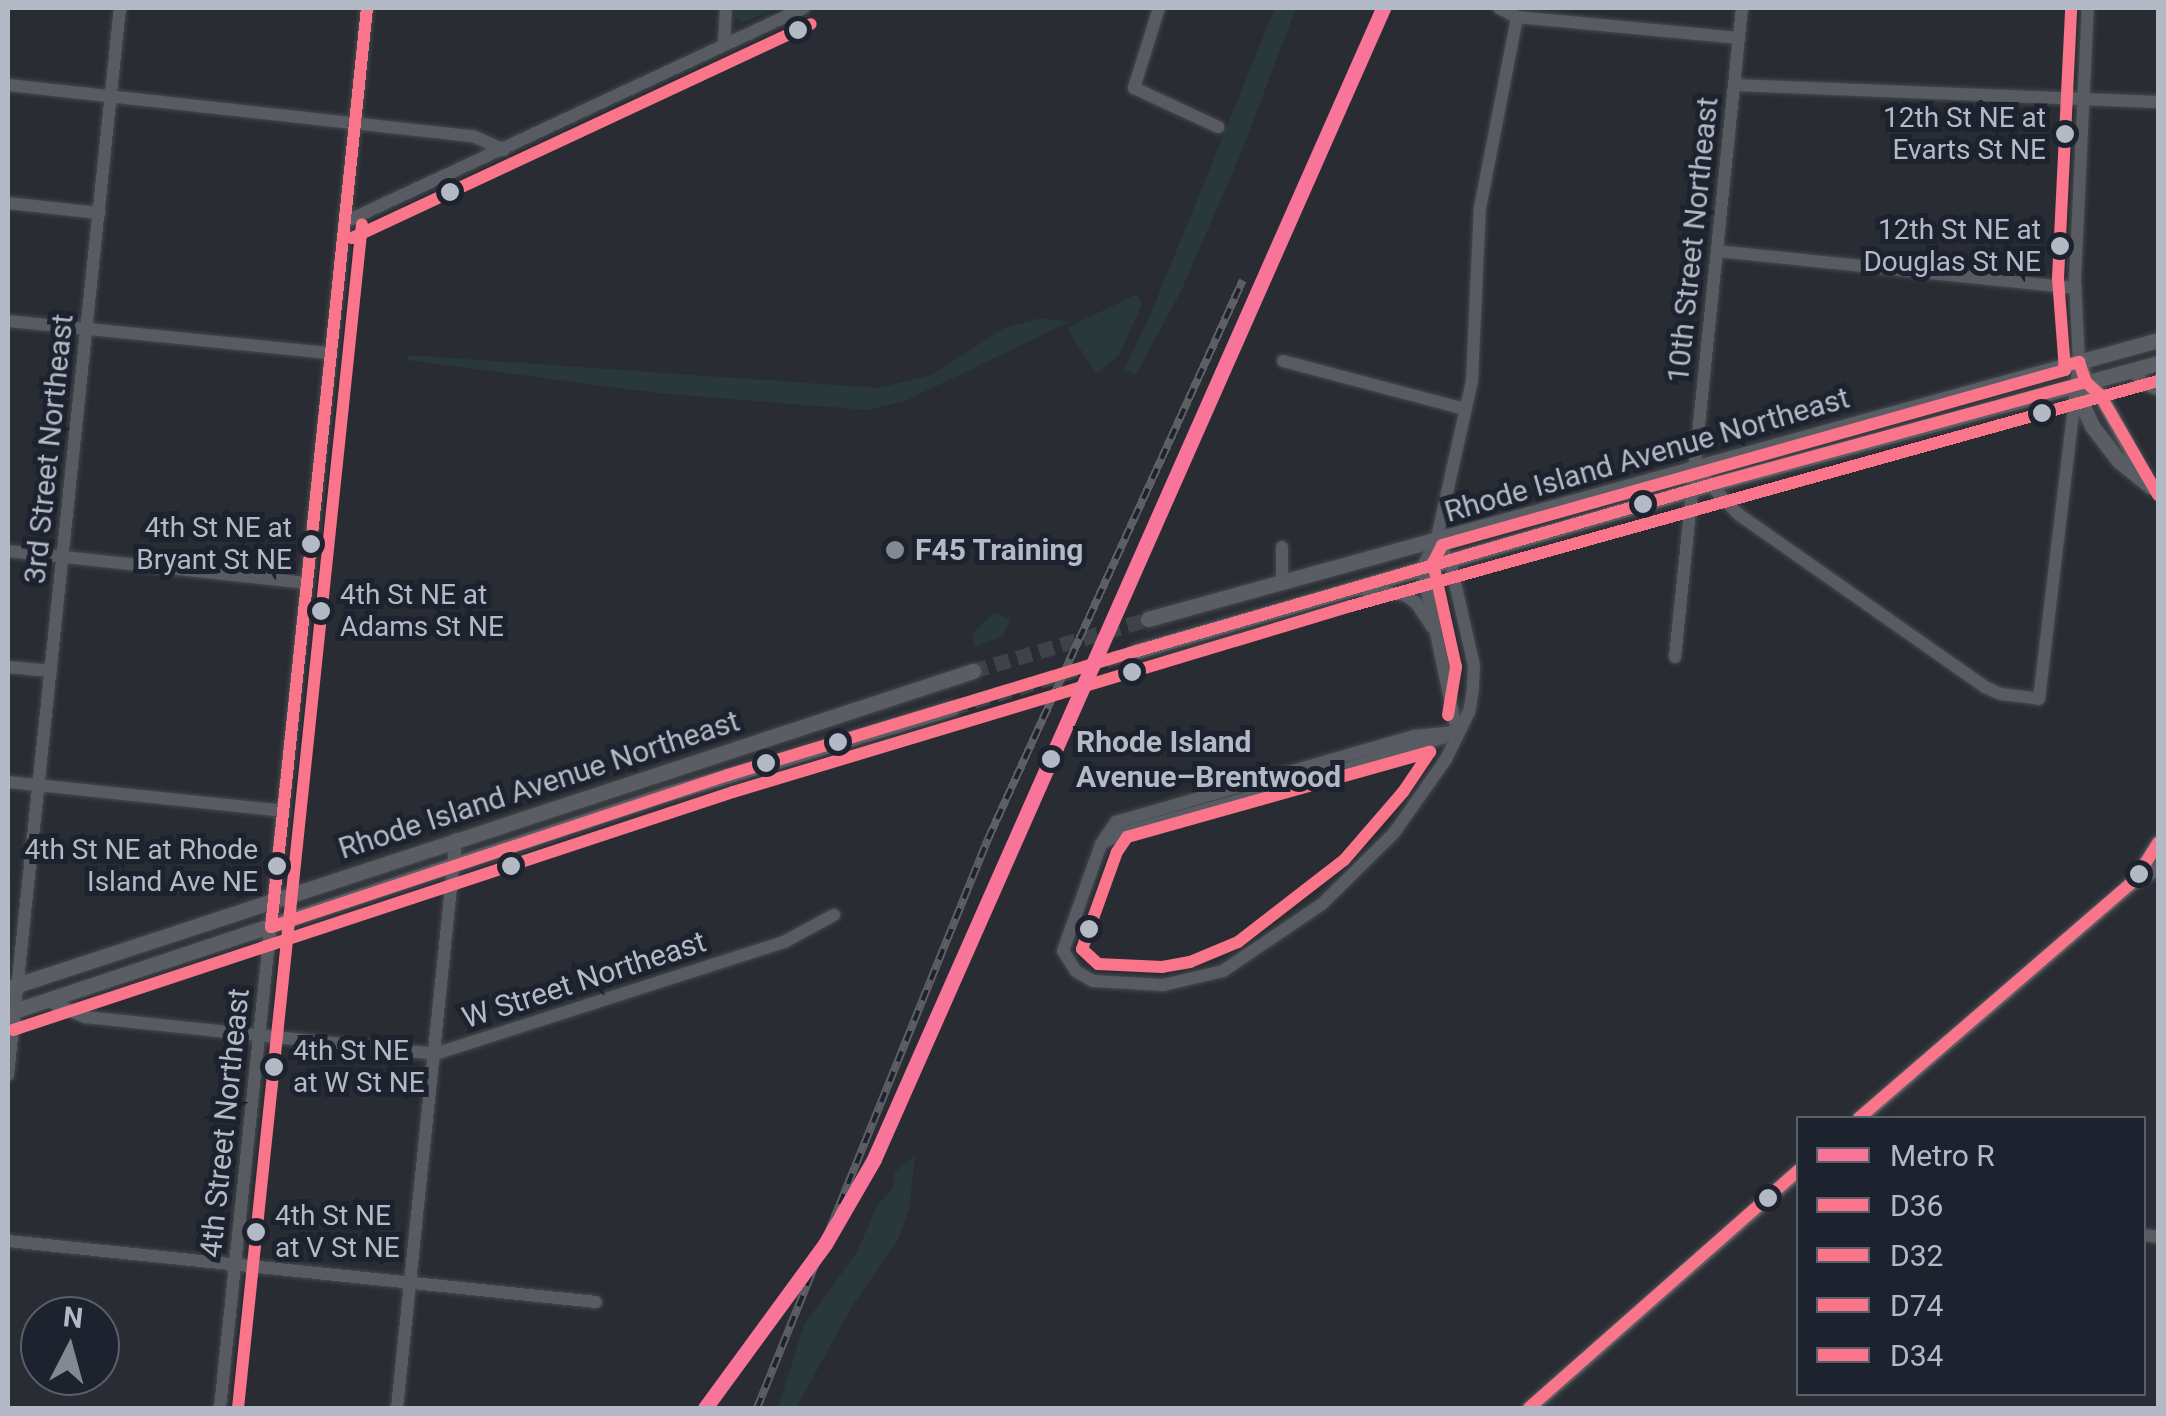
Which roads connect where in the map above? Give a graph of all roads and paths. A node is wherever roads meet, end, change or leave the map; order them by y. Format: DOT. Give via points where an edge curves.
graph roads {
  1 [pos="120,8"];
  2 [pos="367,8"];
  3 [pos="726,8"];
  4 [pos="804,8"];
  5 [pos="1160,8"];
  6 [pos="1499,8"];
  7 [pos="1742,8"];
  8 [pos="2088,8"];
  9 [pos="1517,17"];
  10 [pos="1739,38"];
  11 [pos="724,45"];
  12 [pos="8,85"];
  13 [pos="1734,85"];
  14 [pos="111,97"];
  15 [pos="2084,99"];
  16 [pos="2158,102"];
  17 [pos="355,125"];
  18 [pos="1218,127"];
  19 [pos="504,150"];
  20 [pos="8,204"];
  21 [pos="98,213"];
  22 [pos="345,222"];
  23 [pos="1718,251"];
  24 [pos="2075,288"];
  25 [pos="8,320"];
  26 [pos="86,328"];
  27 [pos="2158,340"];
  28 [pos="331,353"];
  29 [pos="1283,361"];
  30 [pos="2079,362"];
  31 [pos="2158,363"];
  32 [pos="2132,370"];
  33 [pos="2080,384"];
  34 [pos="2158,389"];
  35 [pos="1465,409"];
  36 [pos="1696,470"];
  37 [pos="1713,484"];
  38 [pos="1693,490"];
  39 [pos="2155,491"];
  40 [pos="1436,542"];
  41 [pos="1282,546"];
  42 [pos="8,551"];
  43 [pos="63,557"];
  44 [pos="1450,561"];
  45 [pos="1422,568"];
  46 [pos="307,583"];
  47 [pos="1282,583"];
  48 [pos="1346,590"];
  49 [pos="1148,619"];
  50 [pos="1441,646"];
  51 [pos="1137,651"];
  52 [pos="1674,657"];
  53 [pos="8,667"];
  54 [pos="973,670"];
  55 [pos="51,672"];
  56 [pos="952,708"];
  57 [pos="1456,732"];
  58 [pos="8,782"];
  59 [pos="39,786"];
  60 [pos="283,811"];
  61 [pos="456,839"];
  62 [pos="2158,844"];
  63 [pos="453,866"];
  64 [pos="2158,867"];
  65 [pos="2135,880"];
  66 [pos="273,903"];
  67 [pos="834,915"];
  68 [pos="271,927"];
  69 [pos="13,987"];
  70 [pos="46,1000"];
  71 [pos="11,1012"];
  72 [pos="260,1036"];
  73 [pos="435,1054"];
  74 [pos="8,1075"];
  75 [pos="1861,1116"];
  76 [pos="1796,1173"];
  77 [pos="8,1241"];
  78 [pos="236,1264"];
  79 [pos="410,1283"];
  80 [pos="596,1302"];
  81 [pos="220,1408"];
  82 [pos="397,1408"];
  83 [pos="1529,1408"];
  1 -- 14 [label="street, 3rd Street Northeast"];
  2 -- 17 [label="street, 4th Street Northeast"];
  3 -- 11 [label="street"];
  4 -- 11 [label="street"];
  5 -- 18 [label="street" via="1134,88"];
  6 -- 9 [label="street"];
  7 -- 10 [label="street, 10th Street Northeast"];
  8 -- 15 [label="street"];
  9 -- 10 [label="street"];
  9 -- 35 [label="street" via="1480,208 1474,362"];
  10 -- 13 [label="street, 10th Street Northeast"];
  11 -- 19 [label="street"];
  12 -- 14 [label="street"];
  13 -- 15 [label="street"];
  13 -- 23 [label="street, 10th Street Northeast"];
  14 -- 17 [label="street"];
  14 -- 21 [label="street, 3rd Street Northeast"];
  15 -- 16 [label="street"];
  15 -- 24 [label="street"];
  17 -- 19 [label="street" via="474,136"];
  17 -- 22 [label="street, 4th Street Northeast"];
  19 -- 22 [label="street"];
  20 -- 21 [label="street"];
  21 -- 26 [label="street, 3rd Street Northeast"];
  22 -- 28 [label="street, 4th Street Northeast"];
  23 -- 24 [label="street"];
  23 -- 36 [label="street, 10th Street Northeast"];
  24 -- 30 [label="street"];
  25 -- 26 [label="street"];
  26 -- 28 [label="street"];
  26 -- 43 [label="street, 3rd Street Northeast"];
  27 -- 30 [label="main road, Rhode Island Avenue Northeast"];
  28 -- 46 [label="street, 4th Street Northeast"];
  29 -- 35 [label="street"];
  30 -- 33 [label="main road"];
  30 -- 36 [label="main road, Rhode Island Avenue Northeast"];
  31 -- 32 [label="main road, Rhode Island Avenue Northeast"];
  32 -- 33 [label="main road, Rhode Island Avenue Northeast"];
  32 -- 34 [label="street"];
  33 -- 37 [label="main road, Rhode Island Avenue Northeast"];
  33 -- 37 [label="street" via="2039,699 1985,687 1738,514"];
  33 -- 39 [label="main road" via="2100,394"];
  35 -- 40 [label="street"];
  36 -- 37 [label="street"];
  36 -- 38 [label="street, 10th Street Northeast"];
  36 -- 40 [label="main road, Rhode Island Avenue Northeast"];
  37 -- 38 [label="main road, Rhode Island Avenue Northeast"];
  38 -- 44 [label="main road, Rhode Island Avenue Northeast"];
  38 -- 52 [label="street, 10th Street Northeast"];
  40 -- 44 [label="street"];
  40 -- 45 [label="street"];
  40 -- 47 [label="main road, Rhode Island Avenue Northeast"];
  41 -- 47 [label="street"];
  42 -- 43 [label="street"];
  43 -- 46 [label="street"];
  43 -- 55 [label="street, 3rd Street Northeast"];
  44 -- 45 [label="main road, Rhode Island Avenue Northeast"];
  44 -- 57 [label="street" via="1474,666 1469,712"];
  45 -- 48 [label="main road, Rhode Island Avenue Northeast"];
  45 -- 50 [label="street"];
  46 -- 60 [label="street, 4th Street Northeast"];
  47 -- 49 [label="main road, Rhode Island Avenue Northeast"];
  48 -- 50 [label="street" via="1405,595 1427,617"];
  48 -- 51 [label="main road, Rhode Island Avenue Northeast"];
  50 -- 57 [label="street"];
  53 -- 55 [label="street"];
  54 -- 61 [label="main road, Rhode Island Avenue Northeast"];
  55 -- 59 [label="street, 3rd Street Northeast"];
  56 -- 63 [label="main road, Rhode Island Avenue Northeast"];
  57 -- 57 [label="street" via="1101,844 1062,951 1093,981 1163,984 1223,970 1289,929 1356,873 1417,803"];
  58 -- 59 [label="street"];
  59 -- 60 [label="street"];
  59 -- 69 [label="street, 3rd Street Northeast"];
  60 -- 66 [label="street, 4th Street Northeast"];
  61 -- 63 [label="street"];
  61 -- 66 [label="main road, Rhode Island Avenue Northeast"];
  62 -- 65 [label="main road"];
  63 -- 68 [label="main road, Rhode Island Avenue Northeast"];
  63 -- 73 [label="street"];
  64 -- 65 [label="main road"];
  65 -- 75 [label="main road"];
  66 -- 68 [label="street, 4th Street Northeast"];
  66 -- 69 [label="main road, Rhode Island Avenue Northeast"];
  67 -- 73 [label="street, W Street Northeast" via="784,942"];
  68 -- 70 [label="main road, Rhode Island Avenue Northeast"];
  68 -- 72 [label="street, 4th Street Northeast"];
  69 -- 71 [label="street, 3rd Street Northeast"];
  70 -- 71 [label="main road, Rhode Island Avenue Northeast"];
  70 -- 72 [label="street, W Street Northeast" via="86,1016"];
  71 -- 74 [label="street, 3rd Street Northeast"];
  72 -- 73 [label="street, W Street Northeast"];
  72 -- 78 [label="street, 4th Street Northeast"];
  73 -- 79 [label="street"];
  76 -- 83 [label="main road"];
  77 -- 78 [label="street"];
  78 -- 79 [label="street"];
  78 -- 81 [label="street, 4th Street Northeast"];
  79 -- 80 [label="street"];
  79 -- 82 [label="street"];
}
